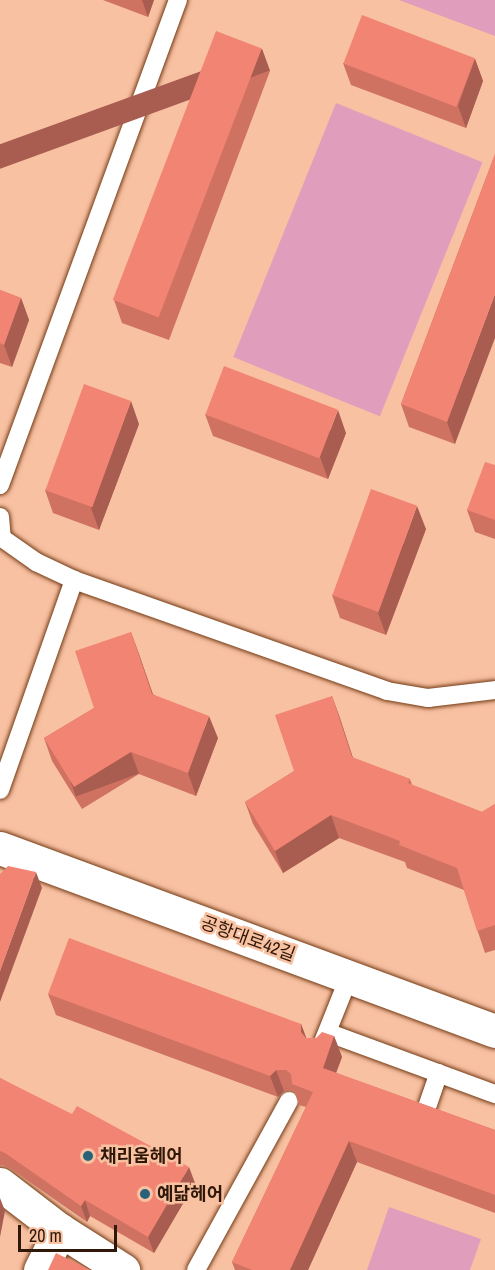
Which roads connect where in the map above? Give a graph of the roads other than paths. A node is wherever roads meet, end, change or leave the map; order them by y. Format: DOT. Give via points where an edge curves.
graph roads {
  1 [pos="178,0"];
  2 [pos="0,485"];
  3 [pos="0,517"];
  4 [pos="74,579"];
  5 [pos="495,690"];
  6 [pos="0,790"];
  7 [pos="0,848"];
  8 [pos="349,977"];
  9 [pos="495,1031"];
  10 [pos="329,1033"];
  11 [pos="319,1049"];
  12 [pos="439,1073"];
  13 [pos="495,1094"];
  14 [pos="289,1101"];
  15 [pos="426,1110"];
  16 [pos="0,1184"];
  17 [pos="60,1230"];
  18 [pos="40,1270"];
  19 [pos="123,1270"];
  20 [pos="196,1270"];
  1 -- 2 [label="lane"];
  3 -- 4 [label="lane" via="2,538 36,562"];
  4 -- 5 [label="lane" via="387,690 428,698"];
  4 -- 6 [label="lane"];
  7 -- 8 [label="street, 공항대로42길"];
  8 -- 9 [label="street, 공항대로42길"];
  8 -- 10 [label="lane"];
  10 -- 11 [label="lane"];
  10 -- 12 [label="lane"];
  12 -- 13 [label="lane"];
  12 -- 15 [label="lane"];
  14 -- 20 [label="lane"];
  16 -- 17 [label="street"];
  17 -- 18 [label="street"];
  17 -- 19 [label="street"];
}
